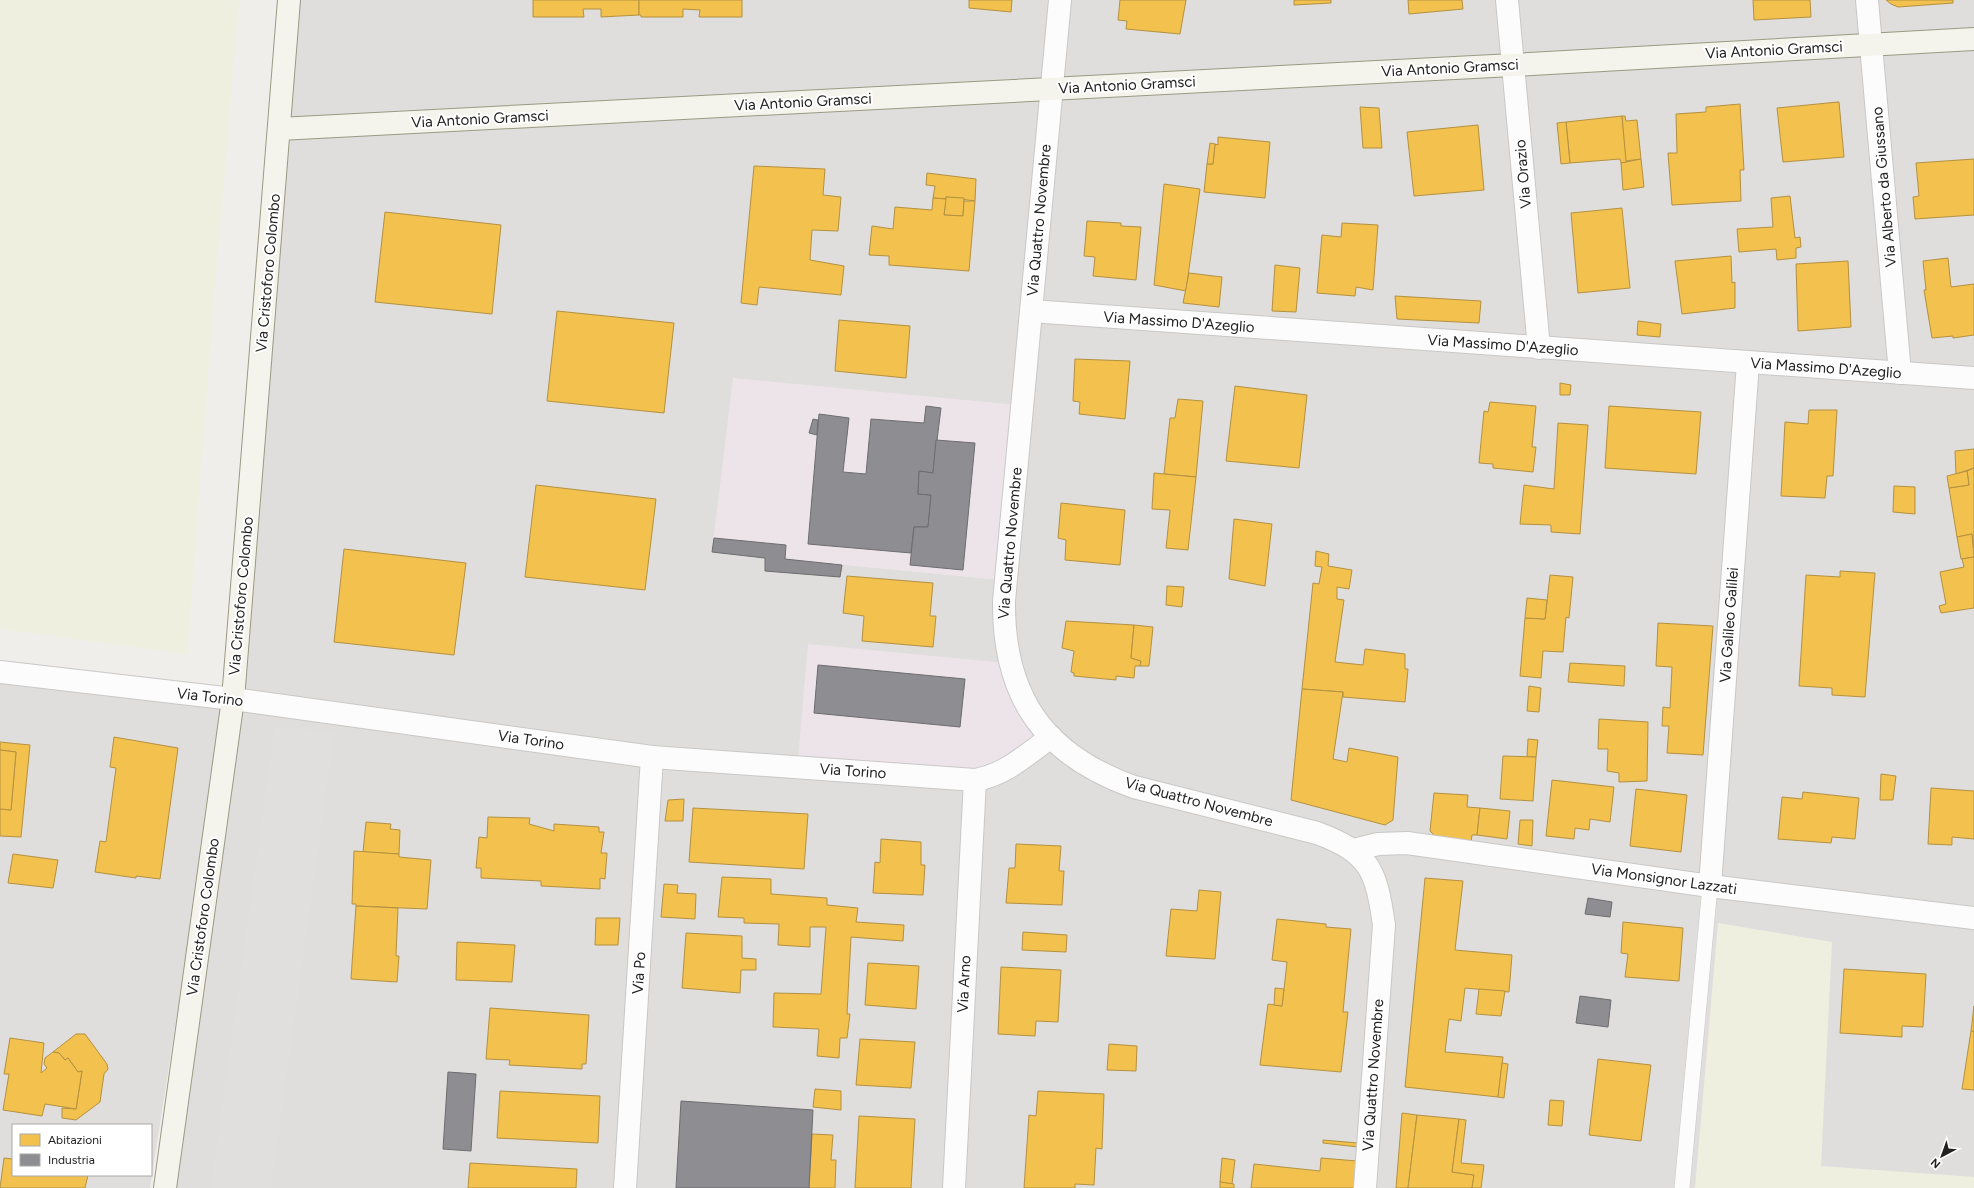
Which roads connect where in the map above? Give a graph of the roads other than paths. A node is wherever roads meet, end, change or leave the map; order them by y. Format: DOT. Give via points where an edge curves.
graph roads {
  1 [pos="289,0"];
  2 [pos="1060,0"];
  3 [pos="1507,0"];
  4 [pos="1867,0"];
  5 [pos="1974,39"];
  6 [pos="1871,44"];
  7 [pos="1513,65"];
  8 [pos="1052,88"];
  9 [pos="279,130"];
  10 [pos="1031,311"];
  11 [pos="1539,348"];
  12 [pos="1748,363"];
  13 [pos="1900,373"];
  14 [pos="1974,378"];
  15 [pos="0,672"];
  16 [pos="233,699"];
  17 [pos="1051,737"];
  18 [pos="652,757"];
  19 [pos="975,780"];
  20 [pos="1354,850"];
  21 [pos="1710,886"];
  22 [pos="1974,918"];
  23 [pos="165,1188"];
  24 [pos="625,1188"];
  25 [pos="954,1188"];
  26 [pos="1365,1188"];
  27 [pos="1682,1188"];
  1 -- 9 [label="street, Via Cristoforo Colombo"];
  2 -- 8 [label="street, Via Quattro Novembre"];
  3 -- 7 [label="street, Via Orazio"];
  4 -- 6 [label="street, Via Alberto da Giussano"];
  5 -- 6 [label="street, Via Antonio Gramsci"];
  6 -- 7 [label="street, Via Antonio Gramsci"];
  6 -- 13 [label="street, Via Alberto da Giussano"];
  7 -- 8 [label="street, Via Antonio Gramsci"];
  7 -- 11 [label="street, Via Orazio"];
  8 -- 9 [label="street, Via Antonio Gramsci"];
  8 -- 10 [label="street, Via Quattro Novembre"];
  9 -- 16 [label="street, Via Cristoforo Colombo"];
  10 -- 11 [label="street, Via Massimo D'Azeglio"];
  10 -- 17 [label="street, Via Quattro Novembre" via="1004,601 1004,626 1012,674 1035,718"];
  11 -- 12 [label="street, Via Massimo D'Azeglio"];
  12 -- 13 [label="street, Via Massimo D'Azeglio"];
  12 -- 21 [label="street, Via Galileo Galilei"];
  13 -- 14 [label="street, Via Massimo D'Azeglio"];
  15 -- 16 [label="street, Via Torino"];
  16 -- 18 [label="street, Via Torino"];
  16 -- 23 [label="street, Via Cristoforo Colombo"];
  17 -- 19 [label="street, Via Torino" via="1002,773"];
  17 -- 20 [label="street, Via Quattro Novembre" via="1068,754 1111,778 1317,833"];
  18 -- 19 [label="street, Via Torino"];
  18 -- 24 [label="street, Via Po"];
  19 -- 25 [label="street, Via Arno"];
  20 -- 21 [label="street, Via Monsignor Lazzati" via="1378,844 1407,843"];
  20 -- 26 [label="street, Via Quattro Novembre" via="1368,866 1379,889 1384,925"];
  21 -- 22 [label="street, Via Monsignor Lazzati"];
  21 -- 27 [label="lane"];
}
